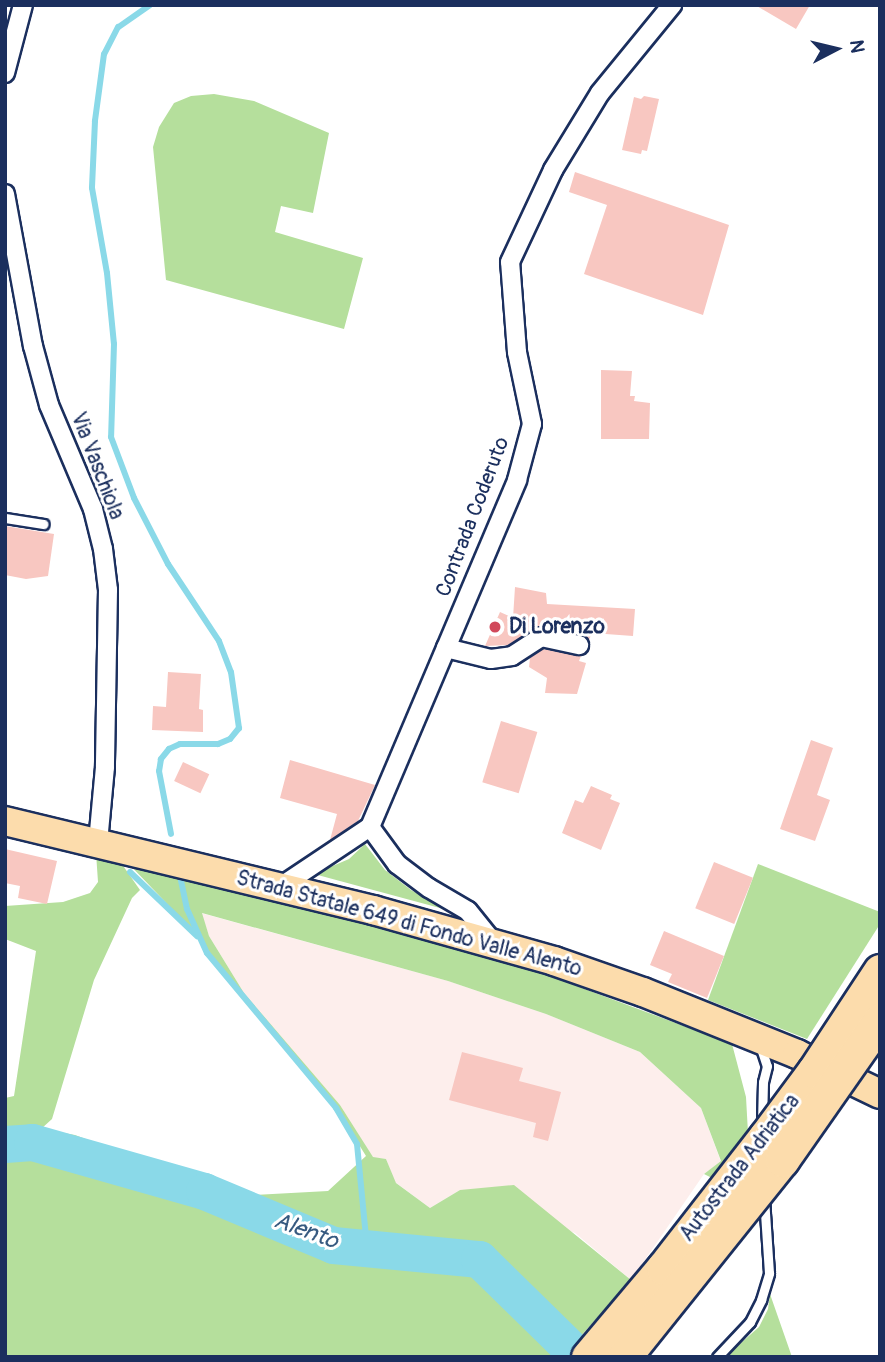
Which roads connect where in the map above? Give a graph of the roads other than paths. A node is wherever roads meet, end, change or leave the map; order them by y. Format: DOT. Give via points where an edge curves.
graph roads {
  1 [pos="23,5"];
  2 [pos="672,5"];
  3 [pos="5,73"];
  4 [pos="5,194"];
  5 [pos="5,518"];
  6 [pos="44,524"];
  7 [pos="579,645"];
  8 [pos="446,648"];
  9 [pos="5,821"];
  10 [pos="370,827"];
  11 [pos="98,842"];
  12 [pos="280,887"];
  13 [pos="493,943"];
  14 [pos="880,971"];
  15 [pos="880,1020"];
  16 [pos="758,1038"];
  17 [pos="880,1094"];
  18 [pos="588,1357"];
  19 [pos="624,1357"];
  20 [pos="717,1357"];
  1 -- 3 [label="street"];
  2 -- 8 [label="street, Contrada Coderuto" via="600,93 553,170 510,262 517,352 532,424 517,480"];
  4 -- 11 [label="street, Via Vaschiola" via="33,346 50,405 93,509 103,549 108,590 105,767"];
  5 -- 6 [label="lane"];
  7 -- 8 [label="street" via="541,637 512,656 491,659"];
  8 -- 10 [label="street, Contrada Coderuto"];
  9 -- 11 [label="main road, Strada Statale 649 di Fondo Valle Alento"];
  10 -- 12 [label="street"];
  10 -- 13 [label="street" via="397,864 468,911"];
  11 -- 12 [label="main road, Strada Statale 649 di Fondo Valle Alento"];
  12 -- 13 [label="main road, Strada Statale 649 di Fondo Valle Alento"];
  13 -- 16 [label="main road, Strada Statale 649 di Fondo Valle Alento" via="643,992"];
  14 -- 18 [label="highway, Autostrada Adriatica, bridge" via="765,1137"];
  15 -- 19 [label="highway, Autostrada Adriatica, bridge" via="782,1160"];
  16 -- 17 [label="main road, Strada Statale 649 di Fondo Valle Alento"];
  16 -- 20 [label="lane" via="767,1066 760,1153 769,1273 750,1322"];
}
